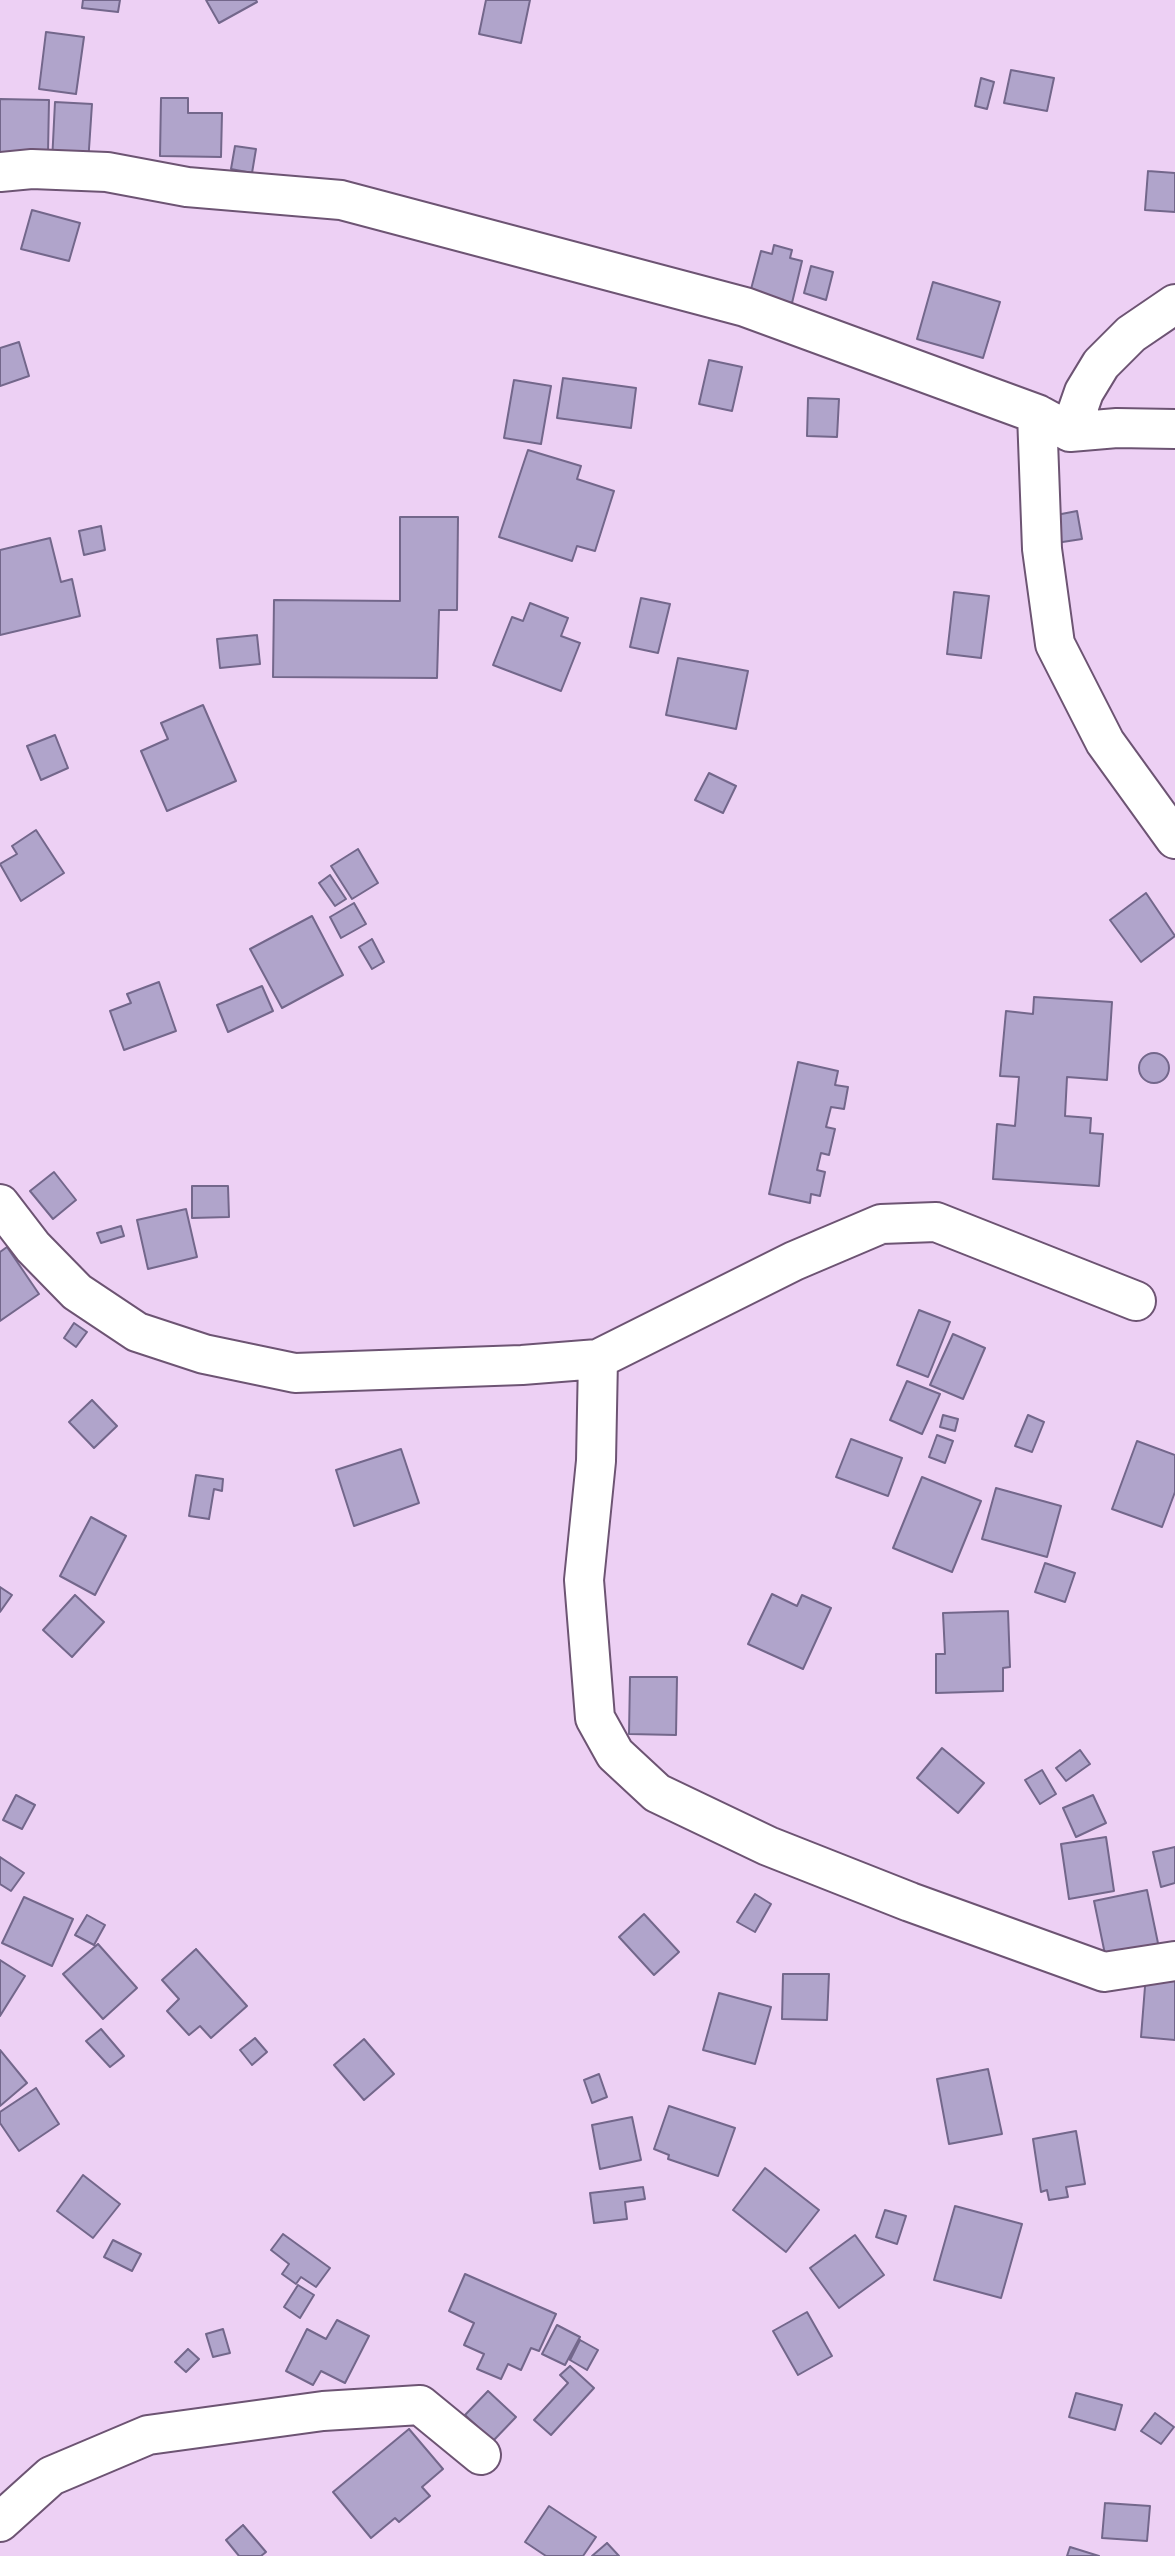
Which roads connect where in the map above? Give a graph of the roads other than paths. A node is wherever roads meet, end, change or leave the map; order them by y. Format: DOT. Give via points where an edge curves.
graph roads {
  1 [pos="0,172"];
  2 [pos="1175,304"];
  3 [pos="1037,414"];
  4 [pos="1175,429"];
  5 [pos="1070,432"];
  6 [pos="1175,839"];
  7 [pos="0,1204"];
  8 [pos="1136,1301"];
  9 [pos="598,1359"];
  10 [pos="1175,1961"];
  11 [pos="481,2455"];
  12 [pos="0,2522"];
  1 -- 3 [label="street" via="107,172 187,187 341,200 745,307"];
  2 -- 5 [label="street" via="1131,334 1101,363 1084,392"];
  3 -- 5 [label="street"];
  3 -- 6 [label="street" via="1041,549 1055,644 1105,742"];
  4 -- 5 [label="street"];
  7 -- 9 [label="street" via="77,1292 137,1332 204,1354 295,1373"];
  8 -- 9 [label="street" via="936,1222 881,1224 794,1261"];
  9 -- 10 [label="street" via="596,1461 584,1580 595,1718 615,1754 657,1793 768,1846 910,1902 1104,1972"];
  11 -- 12 [label="street" via="420,2405 309,2412 148,2435 51,2476"];
}
